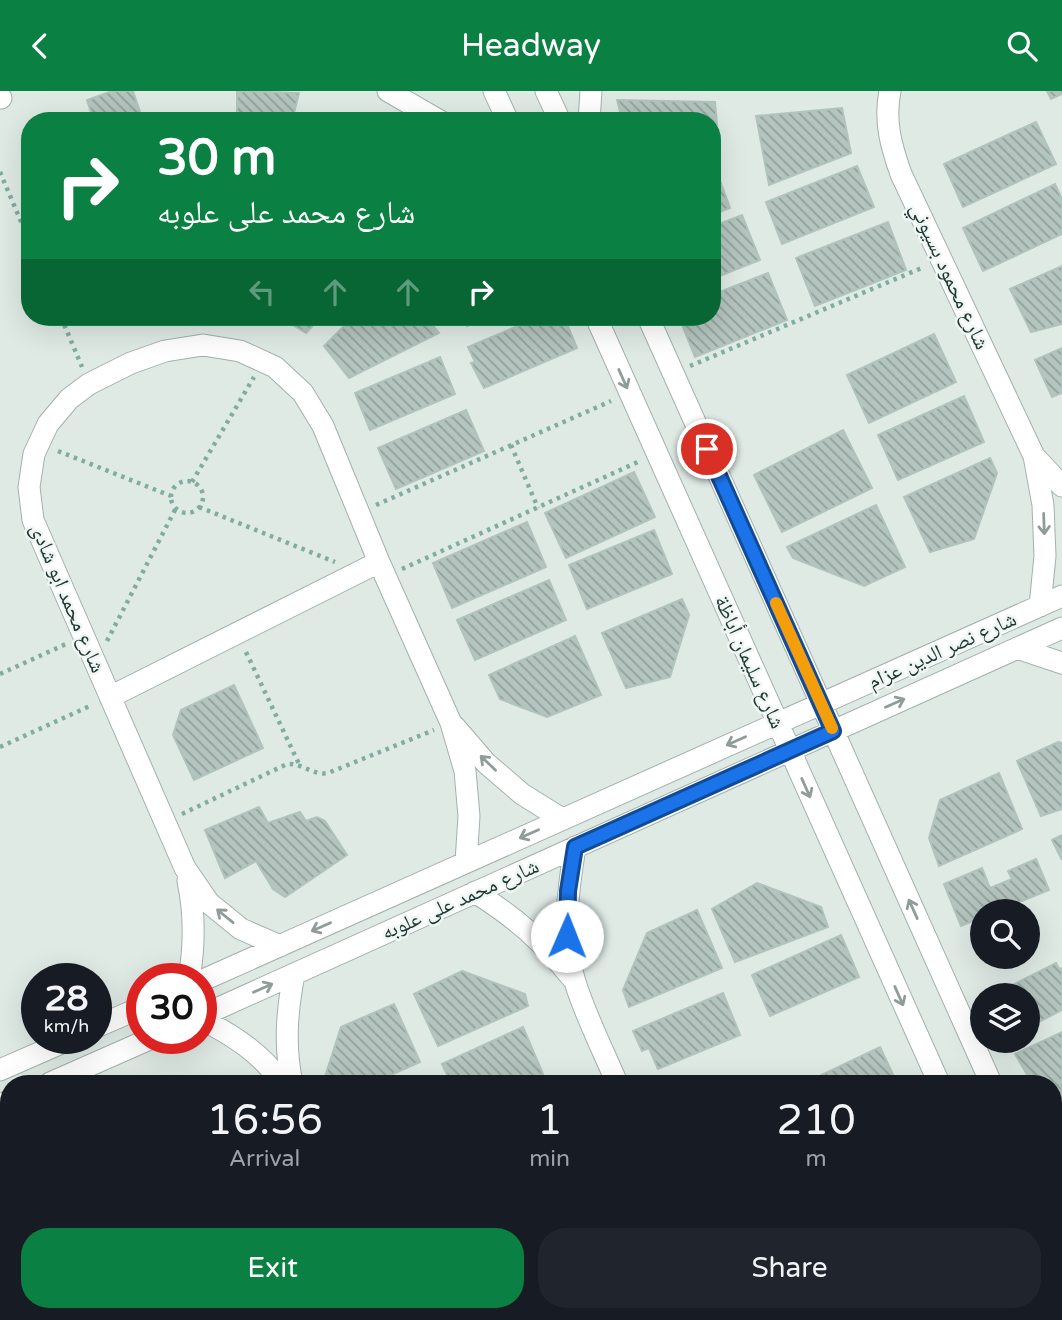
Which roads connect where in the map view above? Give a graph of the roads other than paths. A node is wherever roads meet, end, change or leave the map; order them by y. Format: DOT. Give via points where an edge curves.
graph roads {
  1 [pos="16,91"];
  2 [pos="388,91"];
  3 [pos="494,91"];
  4 [pos="546,91"];
  5 [pos="591,91"];
  6 [pos="890,91"];
  7 [pos="0,97"];
  8 [pos="424,112"];
  9 [pos="504,112"];
  10 [pos="556,112"];
  11 [pos="590,112"];
  12 [pos="600,326"];
  13 [pos="652,326"];
  14 [pos="1034,456"];
  15 [pos="1062,486"];
  16 [pos="382,570"];
  17 [pos="1062,596"];
  18 [pos="1040,605"];
  19 [pos="1062,628"];
  20 [pos="1017,648"];
  21 [pos="1062,663"];
  22 [pos="110,697"];
  23 [pos="821,703"];
  24 [pos="451,723"];
  25 [pos="777,723"];
  26 [pos="833,731"];
  27 [pos="789,750"];
  28 [pos="562,819"];
  29 [pos="575,847"];
  30 [pos="466,862"];
  31 [pos="185,868"];
  32 [pos="475,892"];
  33 [pos="280,946"];
  34 [pos="191,963"];
  35 [pos="217,974"];
  36 [pos="294,974"];
  37 [pos="574,981"];
  38 [pos="217,1010"];
  39 [pos="217,1026"];
  40 [pos="126,1050"];
  41 [pos="36,1054"];
  42 [pos="0,1070"];
  43 [pos="70,1075"];
  44 [pos="275,1075"];
  45 [pos="290,1075"];
  46 [pos="614,1075"];
  47 [pos="935,1075"];
  48 [pos="987,1075"];
  1 -- 7 [label="street"];
  2 -- 8 [label="street"];
  3 -- 9 [label="street"];
  4 -- 10 [label="street"];
  5 -- 11 [label="street"];
  6 -- 14 [label="street, شارع محمود بسيوني" via="890,142 901,174"];
  12 -- 25 [label="street, شارع سليمان أباظة, one-way"];
  13 -- 23 [label="street"];
  14 -- 15 [label="street, شارع محمود بسيوني"];
  14 -- 18 [label="street, شارع محمود بسيوني, one-way" via="1043,506 1045,556"];
  16 -- 22 [label="street" via="359,572"];
  16 -- 22 [label="street, شارع محمد ابو شادى" via="323,426 303,393 275,367 240,351 203,345 131,363 89,384 48,424 34,454 29,487 33,520"];
  16 -- 24 [label="street, شارع محمد ابو شادى"];
  17 -- 18 [label="street, شارع نصر الدين عزام"];
  18 -- 23 [label="street, شارع نصر الدين عزام"];
  19 -- 20 [label="street, شارع نصر الدين عزام"];
  20 -- 21 [label="street"];
  26 -- 20 [label="street, شارع نصر الدين عزام, one-way"];
  22 -- 31 [label="street, شارع محمد ابو شادى"];
  23 -- 25 [label="street, شارع محمد على علوبه"];
  23 -- 26 [label="street"];
  28 -- 24 [label="street, شارع محمد ابو شادى, one-way" via="486,763"];
  24 -- 30 [label="street, شارع محمد ابو شادى" via="465,771 469,816"];
  25 -- 27 [label="street, شارع سليمان أباظة"];
  25 -- 28 [label="street, شارع محمد على علوبه, one-way"];
  26 -- 27 [label="street, شارع محمد على علوبه"];
  48 -- 26 [label="street, one-way"];
  27 -- 29 [label="street, شارع محمد على علوبه"];
  27 -- 47 [label="street, شارع سليمان أباظة, one-way"];
  28 -- 30 [label="street, شارع محمد على علوبه, one-way"];
  29 -- 32 [label="street, شارع محمد على علوبه"];
  29 -- 37 [label="street" via="567,936"];
  30 -- 33 [label="street, شارع محمد على علوبه, one-way"];
  33 -- 31 [label="street, شارع محمد ابو شادى, one-way" via="241,929 209,903"];
  31 -- 34 [label="street, شارع محمد ابو شادى" via="194,907"];
  32 -- 36 [label="street, شارع محمد على علوبه"];
  32 -- 37 [label="street" via="513,916 546,946"];
  33 -- 35 [label="street, شارع محمد على علوبه"];
  38 -- 36 [label="street, شارع محمد على علوبه, one-way"];
  36 -- 45 [label="street" via="286,1016"];
  37 -- 46 [label="street"];
  39 -- 44 [label="street" via="254,1052"];
  40 -- 43 [label="street"];
  41 -- 42 [label="street"];
}
